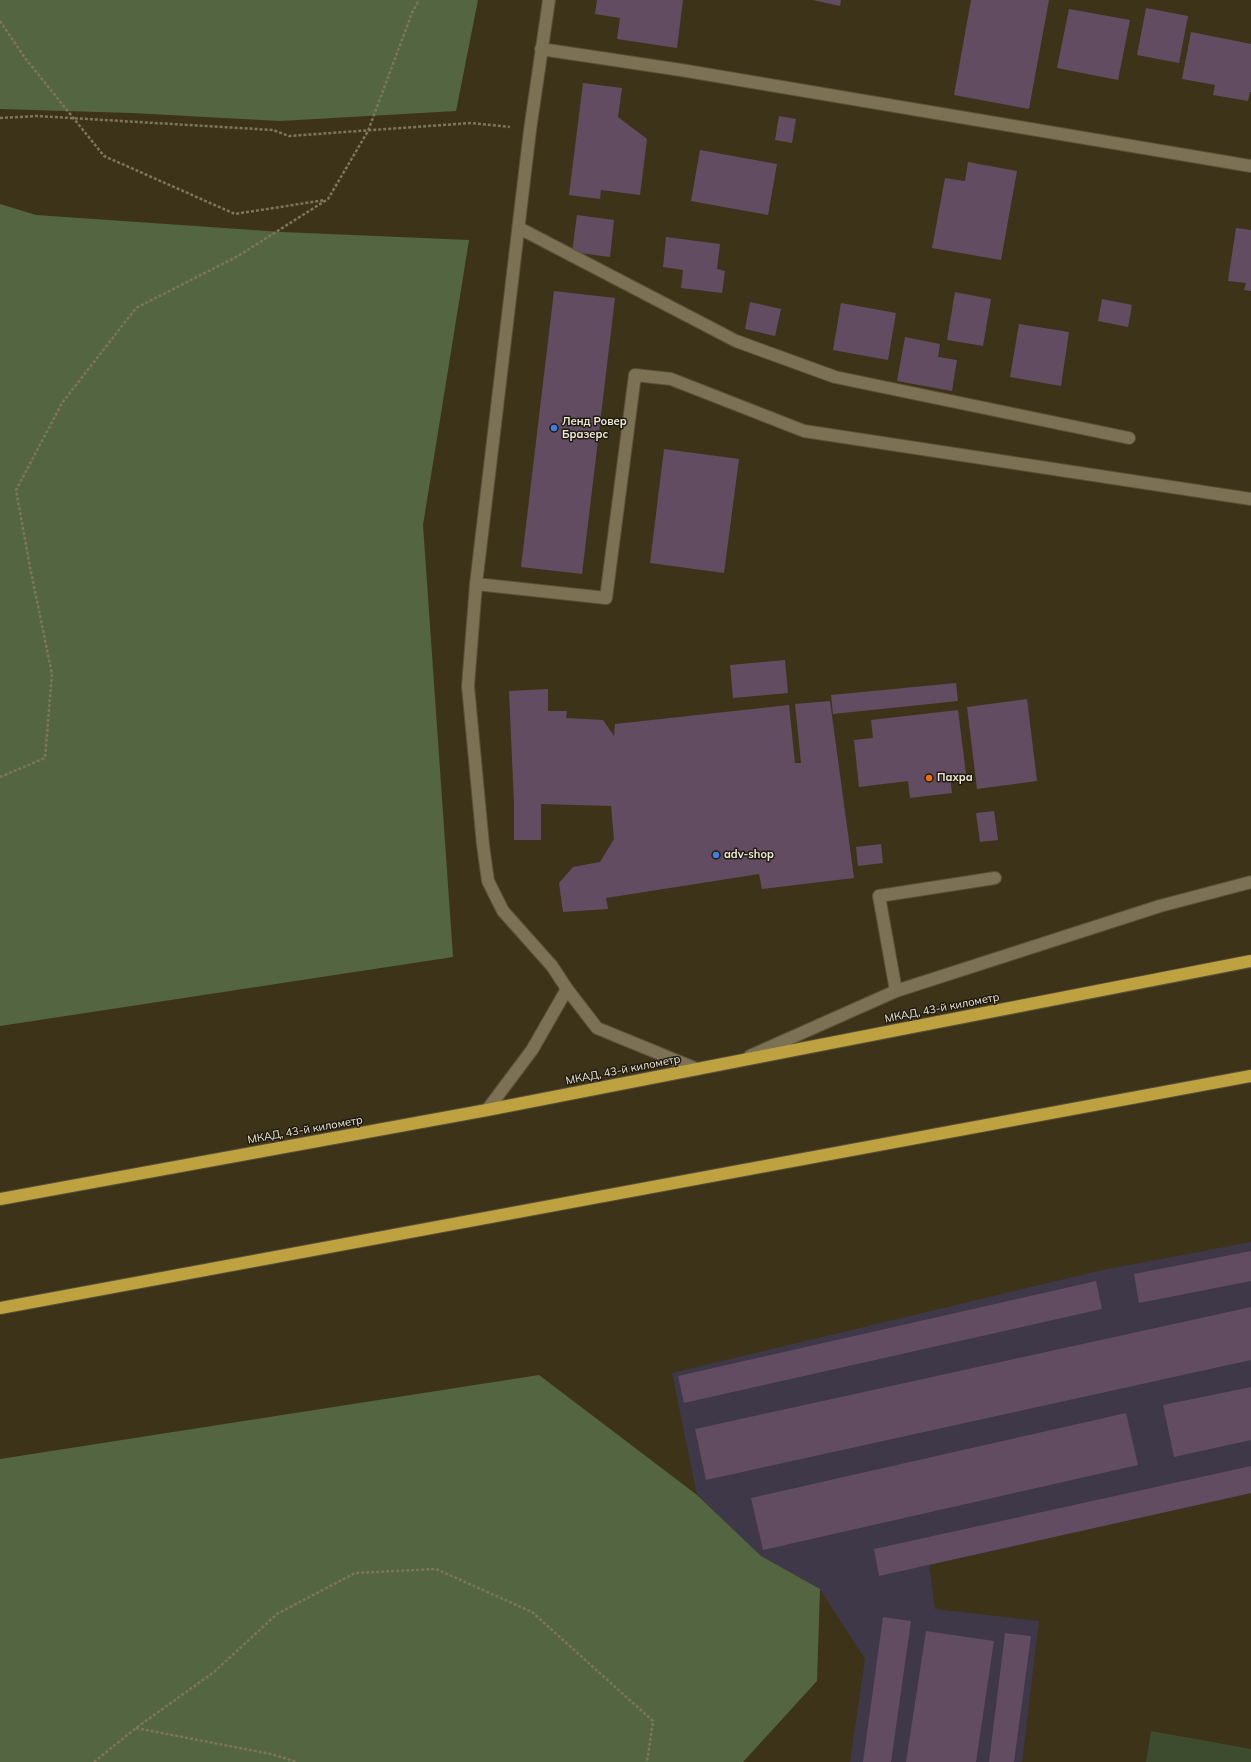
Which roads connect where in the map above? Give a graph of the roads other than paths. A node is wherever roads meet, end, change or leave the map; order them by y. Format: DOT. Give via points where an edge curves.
graph roads {
  1 [pos="549,0"];
  2 [pos="541,49"];
  3 [pos="1251,166"];
  4 [pos="518,228"];
  5 [pos="1129,438"];
  6 [pos="1251,499"];
  7 [pos="476,584"];
  8 [pos="995,878"];
  9 [pos="1251,882"];
  10 [pos="1251,961"];
  11 [pos="567,989"];
  12 [pos="896,991"];
  13 [pos="741,1060"];
  14 [pos="697,1069"];
  15 [pos="1251,1076"];
  16 [pos="487,1110"];
  17 [pos="0,1199"];
  18 [pos="0,1308"];
  1 -- 2 [label="street"];
  2 -- 3 [label="street" via="682,70"];
  2 -- 4 [label="street"];
  4 -- 5 [label="street" via="736,341 835,377"];
  4 -- 7 [label="street"];
  6 -- 7 [label="street" via="804,431 671,379 635,374 606,598"];
  7 -- 11 [label="street" via="468,686 488,882 503,911 552,966"];
  8 -- 12 [label="street" via="879,896"];
  9 -- 12 [label="street" via="1160,906"];
  10 -- 13 [label="highway, МКАД, 43-й километр"];
  11 -- 14 [label="street" via="597,1028"];
  11 -- 16 [label="street" via="532,1050"];
  12 -- 13 [label="street"];
  13 -- 14 [label="highway, МКАД, 43-й километр"];
  14 -- 16 [label="highway, МКАД, 43-й километр"];
  15 -- 18 [label="highway"];
  16 -- 17 [label="highway, МКАД, 43-й километр"];
}
